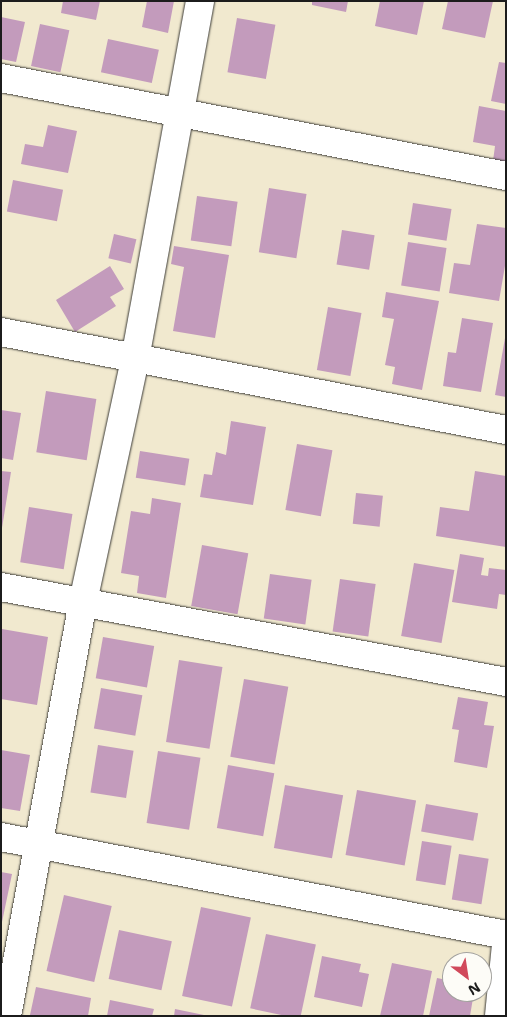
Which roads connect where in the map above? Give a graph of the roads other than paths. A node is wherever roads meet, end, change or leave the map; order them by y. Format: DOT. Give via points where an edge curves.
graph roads {
  1 [pos="200,1"];
  2 [pos="1,78"];
  3 [pos="179,111"];
  4 [pos="506,176"];
  5 [pos="1,332"];
  6 [pos="135,359"];
  7 [pos="506,430"];
  8 [pos="1,587"];
  9 [pos="83,602"];
  10 [pos="506,682"];
  11 [pos="1,837"];
  12 [pos="37,844"];
  13 [pos="506,935"];
  14 [pos="506,944"];
  15 [pos="7,1016"];
  16 [pos="499,1016"];
  1 -- 3 [label="street"];
  2 -- 3 [label="street"];
  3 -- 4 [label="street"];
  3 -- 6 [label="street"];
  5 -- 6 [label="street"];
  6 -- 7 [label="street"];
  6 -- 9 [label="street"];
  8 -- 9 [label="street"];
  9 -- 10 [label="street"];
  9 -- 12 [label="street"];
  11 -- 12 [label="street"];
  12 -- 13 [label="street"];
  12 -- 15 [label="street"];
  14 -- 16 [label="street"];
}
